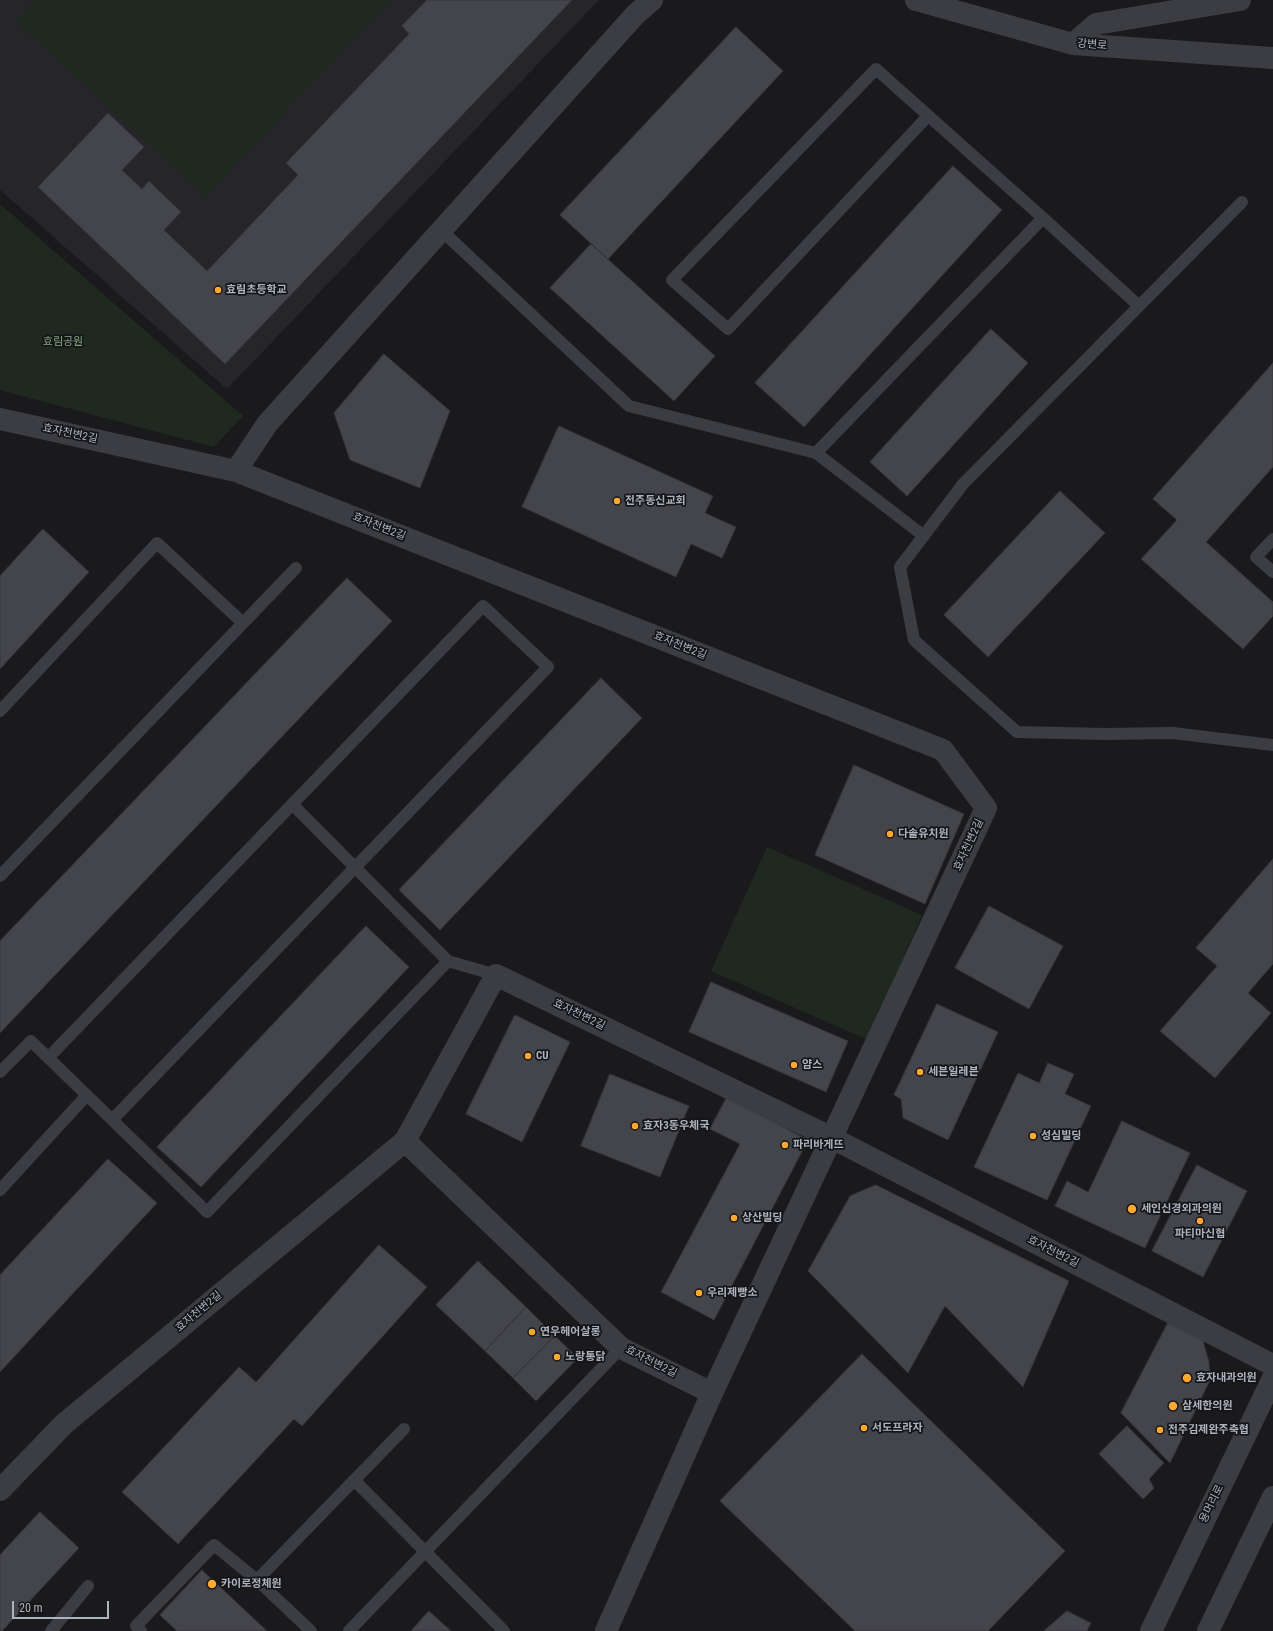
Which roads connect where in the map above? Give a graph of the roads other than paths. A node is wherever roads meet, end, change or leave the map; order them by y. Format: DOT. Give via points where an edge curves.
graph roads {
  1 [pos="652,0"];
  2 [pos="916,0"];
  3 [pos="1240,0"];
  4 [pos="1073,44"];
  5 [pos="1273,58"];
  6 [pos="928,116"];
  7 [pos="1242,202"];
  8 [pos="1043,218"];
  9 [pos="441,230"];
  10 [pos="1139,306"];
  11 [pos="0,419"];
  12 [pos="816,453"];
  13 [pos="236,471"];
  14 [pos="924,536"];
  15 [pos="1273,539"];
  16 [pos="296,568"];
  17 [pos="1273,572"];
  18 [pos="243,623"];
  19 [pos="0,711"];
  20 [pos="1273,745"];
  21 [pos="292,804"];
  22 [pos="355,868"];
  23 [pos="0,876"];
  24 [pos="448,961"];
  25 [pos="496,975"];
  26 [pos="48,1058"];
  27 [pos="0,1072"];
  28 [pos="87,1095"];
  29 [pos="112,1120"];
  30 [pos="832,1138"];
  31 [pos="405,1141"];
  32 [pos="0,1190"];
  33 [pos="622,1348"];
  34 [pos="1273,1365"];
  35 [pos="1273,1378"];
  36 [pos="712,1393"];
  37 [pos="404,1429"];
  38 [pos="354,1480"];
  39 [pos="0,1490"];
  40 [pos="1273,1497"];
  41 [pos="1268,1521"];
  42 [pos="426,1551"];
  43 [pos="257,1580"];
  44 [pos="88,1586"];
  45 [pos="51,1631"];
  46 [pos="141,1631"];
  47 [pos="311,1631"];
  48 [pos="349,1631"];
  49 [pos="504,1631"];
  50 [pos="606,1631"];
  51 [pos="1151,1631"];
  52 [pos="1208,1631"];
  1 -- 9 [label="street" via="635,15"];
  2 -- 4 [label="street, 강변로"];
  3 -- 4 [label="street" via="1096,24"];
  4 -- 5 [label="street, 강변로"];
  6 -- 6 [label="lane" via="876,69 672,280 728,329"];
  6 -- 8 [label="lane"];
  7 -- 10 [label="lane"];
  8 -- 10 [label="lane"];
  8 -- 12 [label="lane"];
  9 -- 12 [label="lane" via="629,406"];
  9 -- 13 [label="street" via="267,424"];
  10 -- 14 [label="lane" via="963,484"];
  11 -- 13 [label="street, 효자천변2길"];
  12 -- 14 [label="lane"];
  13 -- 30 [label="street, 효자천변2길" via="943,750 986,808"];
  14 -- 20 [label="lane" via="900,568 914,640 1017,732 1173,733"];
  15 -- 17 [label="lane" via="1256,557"];
  16 -- 18 [label="lane"];
  18 -- 19 [label="lane" via="157,543"];
  18 -- 23 [label="lane"];
  21 -- 22 [label="lane"];
  21 -- 22 [label="lane" via="483,606 548,667"];
  21 -- 26 [label="lane"];
  22 -- 24 [label="lane"];
  22 -- 29 [label="lane"];
  24 -- 25 [label="lane"];
  24 -- 29 [label="lane" via="207,1212"];
  25 -- 30 [label="street, 효자천변2길"];
  25 -- 31 [label="street, 효자천변2길"];
  26 -- 27 [label="lane" via="31,1041"];
  26 -- 28 [label="lane"];
  28 -- 29 [label="lane"];
  28 -- 32 [label="lane"];
  30 -- 34 [label="street, 효자천변2길"];
  30 -- 36 [label="street, 효자천변2길"];
  31 -- 33 [label="street, 효자천변2길"];
  31 -- 39 [label="street, 효자천변2길" via="64,1424"];
  33 -- 36 [label="street, 효자천변2길"];
  33 -- 42 [label="lane"];
  35 -- 51 [label="street, 용머리로"];
  36 -- 50 [label="street, 효자천변2길"];
  37 -- 38 [label="lane"];
  38 -- 42 [label="lane"];
  38 -- 43 [label="lane"];
  40 -- 41 [label="street"];
  41 -- 52 [label="street"];
  42 -- 48 [label="lane"];
  42 -- 49 [label="lane"];
  43 -- 46 [label="lane" via="214,1545 136,1626"];
  43 -- 47 [label="lane"];
  44 -- 45 [label="lane"];
}
